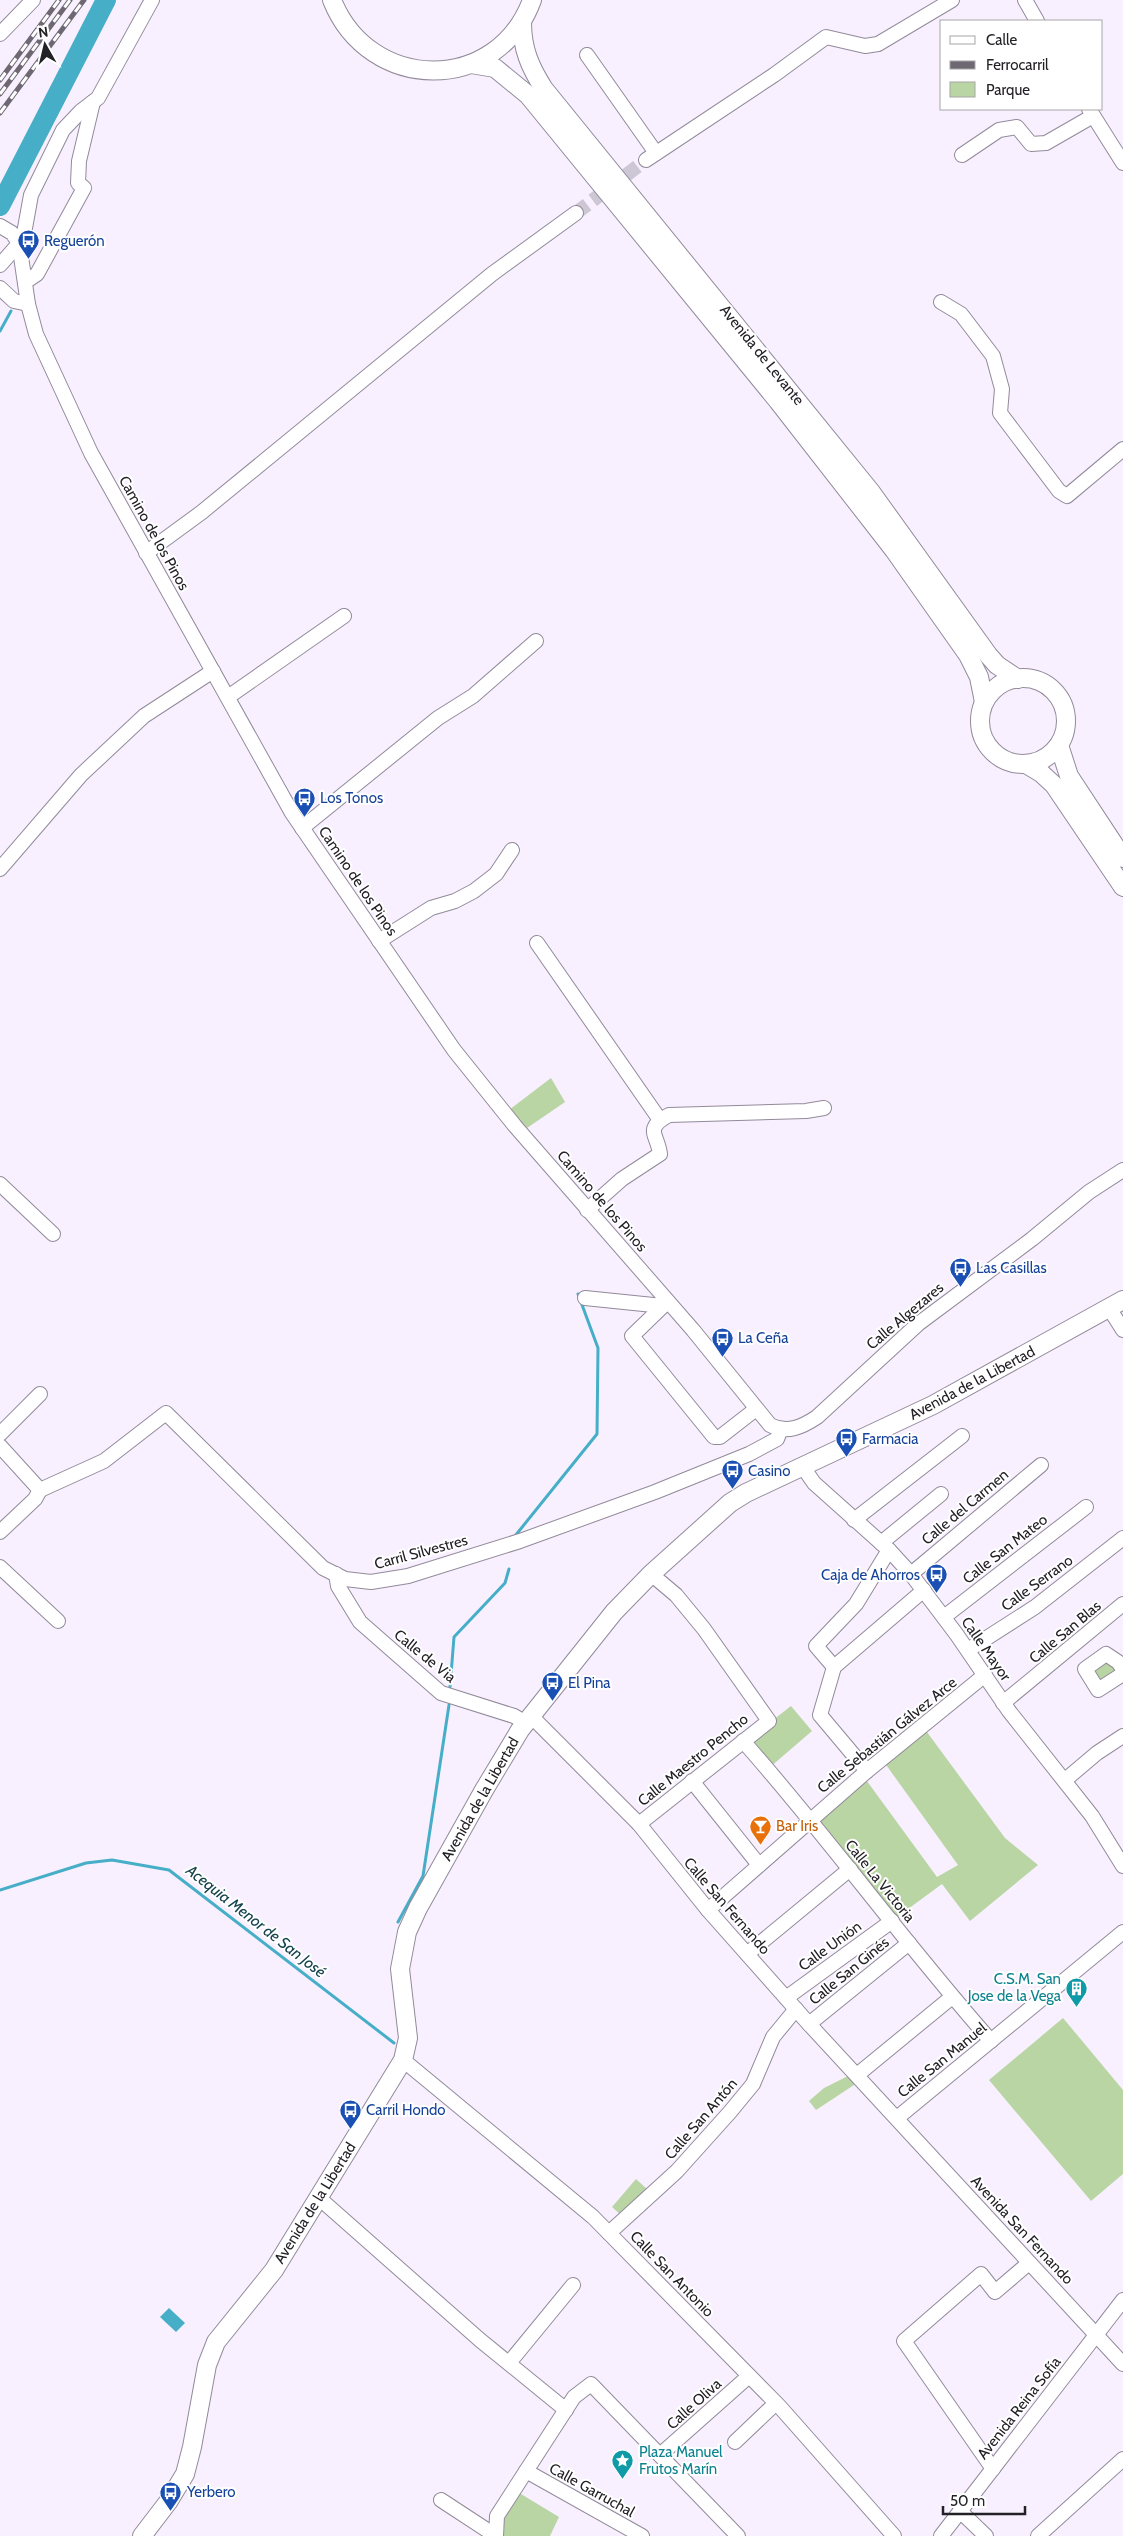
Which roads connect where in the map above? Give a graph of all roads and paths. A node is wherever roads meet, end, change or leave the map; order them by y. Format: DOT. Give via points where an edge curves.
graph roads {
  1 [pos="33,0"];
  2 [pos="152,0"];
  3 [pos="332,0"];
  4 [pos="532,0"];
  5 [pos="952,0"];
  6 [pos="1025,0"];
  7 [pos="1036,20"];
  8 [pos="522,22"];
  9 [pos="0,34"];
  10 [pos="587,55"];
  11 [pos="472,64"];
  12 [pos="93,102"];
  13 [pos="1091,112"];
  14 [pos="962,155"];
  15 [pos="1123,163"];
  16 [pos="576,213"];
  17 [pos="4,228"];
  18 [pos="19,243"];
  19 [pos="0,265"];
  20 [pos="25,282"];
  21 [pos="0,288"];
  22 [pos="941,302"];
  23 [pos="28,304"];
  24 [pos="1123,449"];
  25 [pos="146,553"];
  26 [pos="344,616"];
  27 [pos="536,641"];
  28 [pos="213,671"];
  29 [pos="1018,679"];
  30 [pos="228,697"];
  31 [pos="984,702"];
  32 [pos="1059,745"];
  33 [pos="1026,764"];
  34 [pos="302,828"];
  35 [pos="512,850"];
  36 [pos="1123,858"];
  37 [pos="0,868"];
  38 [pos="1123,887"];
  39 [pos="380,941"];
  40 [pos="538,943"];
  41 [pos="824,1108"];
  42 [pos="660,1120"];
  43 [pos="1123,1170"];
  44 [pos="0,1184"];
  45 [pos="587,1210"];
  46 [pos="53,1234"];
  47 [pos="584,1298"];
  48 [pos="666,1304"];
  49 [pos="1116,1304"];
  50 [pos="1123,1330"];
  51 [pos="40,1394"];
  52 [pos="756,1409"];
  53 [pos="781,1429"];
  54 [pos="0,1434"];
  55 [pos="962,1436"];
  56 [pos="0,1446"];
  57 [pos="1041,1465"];
  58 [pos="803,1467"];
  59 [pos="40,1490"];
  60 [pos="941,1494"];
  61 [pos="1086,1507"];
  62 [pos="854,1520"];
  63 [pos="0,1532"];
  64 [pos="1121,1545"];
  65 [pos="885,1546"];
  66 [pos="0,1567"];
  67 [pos="336,1574"];
  68 [pos="651,1574"];
  69 [pos="911,1574"];
  70 [pos="924,1590"];
  71 [pos="1123,1604"];
  72 [pos="944,1617"];
  73 [pos="58,1621"];
  74 [pos="968,1650"];
  75 [pos="834,1667"];
  76 [pos="985,1676"];
  77 [pos="1004,1703"];
  78 [pos="528,1719"];
  79 [pos="1123,1736"];
  80 [pos="743,1741"];
  81 [pos="867,1771"];
  82 [pos="1065,1780"];
  83 [pos="692,1781"];
  84 [pos="810,1820"];
  85 [pos="638,1824"];
  86 [pos="759,1865"];
  87 [pos="1123,1866"];
  88 [pos="850,1869"];
  89 [pos="708,1910"];
  90 [pos="892,1921"];
  91 [pos="1123,1932"];
  92 [pos="909,1943"];
  93 [pos="747,1954"];
  94 [pos="952,1997"];
  95 [pos="786,1998"];
  96 [pos="796,2009"];
  97 [pos="809,2024"];
  98 [pos="991,2041"];
  99 [pos="403,2060"];
  100 [pos="857,2075"];
  101 [pos="897,2118"];
  102 [pos="319,2198"];
  103 [pos="609,2233"];
  104 [pos="1029,2263"];
  105 [pos="574,2285"];
  106 [pos="1123,2300"];
  107 [pos="1096,2334"];
  108 [pos="509,2363"];
  109 [pos="1123,2364"];
  110 [pos="749,2376"];
  111 [pos="776,2403"];
  112 [pos="566,2410"];
  113 [pos="735,2442"];
  114 [pos="660,2455"];
  115 [pos="1123,2459"];
  116 [pos="993,2469"];
  117 [pos="526,2472"];
  118 [pos="441,2500"];
  119 [pos="960,2512"];
  120 [pos="142,2536"];
  121 [pos="496,2536"];
  122 [pos="642,2536"];
  123 [pos="738,2536"];
  124 [pos="894,2536"];
  125 [pos="941,2536"];
  126 [pos="986,2536"];
  127 [pos="1038,2536"];
  1 -- 9 [label="street"];
  2 -- 12 [label="street"];
  3 -- 11 [label="main road" via="343,23 362,45 386,61 438,71"];
  4 -- 8 [label="main road"];
  5 -- 10 [label="street" via="878,44 865,46 826,37 651,157"];
  6 -- 7 [label="street"];
  8 -- 11 [label="main road" via="497,49"];
  8 -- 29 [label="main road, Avenida de Levante" via="528,62 544,89 871,492 989,656"];
  11 -- 31 [label="main road, Avenida de Levante" via="495,68 528,95 778,401 889,543 968,656 979,677"];
  12 -- 18 [label="street" via="63,130 31,195 24,237"];
  12 -- 20 [label="street" via="79,162 78,183 84,188 37,274"];
  13 -- 14 [label="street" via="1046,143 1031,144 1017,127 1000,130"];
  13 -- 15 [label="street"];
  16 -- 25 [label="street" via="492,274 202,512"];
  17 -- 18 [label="street"];
  18 -- 19 [label="street"];
  18 -- 20 [label="street, Camino de los Pinos"];
  20 -- 23 [label="street, Camino de los Pinos"];
  21 -- 23 [label="street" via="14,301"];
  22 -- 24 [label="street" via="961,314 988,348 1002,389 1000,412 1059,491 1068,496"];
  23 -- 25 [label="street, Camino de los Pinos" via="41,346 91,453"];
  25 -- 28 [label="street, Camino de los Pinos"];
  26 -- 30 [label="street"];
  27 -- 34 [label="street" via="473,696 438,718"];
  28 -- 30 [label="street, Camino de los Pinos"];
  28 -- 37 [label="street" via="144,716 81,775"];
  29 -- 31 [label="main road" via="1002,684"];
  29 -- 32 [label="main road" via="1042,683 1059,699 1066,722"];
  30 -- 34 [label="street, Camino de los Pinos"];
  31 -- 33 [label="main road" via="980,724 987,745 1004,760"];
  32 -- 33 [label="main road" via="1041,760"];
  32 -- 36 [label="main road" via="1069,776"];
  33 -- 38 [label="main road" via="1054,785"];
  34 -- 39 [label="street, Camino de los Pinos"];
  35 -- 39 [label="street" via="496,874 474,891 431,908"];
  39 -- 45 [label="street, Camino de los Pinos" via="454,1050"];
  40 -- 42 [label="street"];
  41 -- 42 [label="street" via="678,1114"];
  42 -- 45 [label="street" via="654,1129 654,1139 660,1154 622,1179"];
  43 -- 53 [label="street, Calle Algezares" via="1089,1192 918,1324 817,1417 794,1429"];
  44 -- 46 [label="street"];
  45 -- 48 [label="street, Camino de los Pinos"];
  47 -- 48 [label="street"];
  48 -- 52 [label="street, Camino de los Pinos"];
  48 -- 52 [label="street" via="632,1336 714,1437 720,1437"];
  49 -- 50 [label="street"];
  49 -- 58 [label="main road, Avenida de la Libertad" via="933,1405"];
  51 -- 54 [label="street"];
  52 -- 53 [label="street, Camino de los Pinos" via="770,1425"];
  53 -- 67 [label="street, Carril Silvestres" via="777,1439 725,1465 520,1541 408,1576 371,1582 345,1579"];
  55 -- 62 [label="street"];
  56 -- 59 [label="street"];
  57 -- 69 [label="street, Calle del Carmen"];
  58 -- 62 [label="street, Calle Mayor" via="814,1483"];
  58 -- 68 [label="main road, Avenida de la Libertad" via="730,1503"];
  59 -- 63 [label="street" via="35,1499"];
  59 -- 67 [label="street, Carril Silvestres" via="104,1462 166,1413 323,1568"];
  60 -- 65 [label="street"];
  61 -- 72 [label="street, Calle San Mateo"];
  62 -- 65 [label="street, Calle Mayor"];
  64 -- 74 [label="street, Calle Serrano"];
  65 -- 69 [label="street, Calle Mayor"];
  65 -- 75 [label="street" via="856,1604 816,1646"];
  66 -- 73 [label="street"];
  67 -- 78 [label="street, Calle de Via" via="338,1586 360,1622 440,1694"];
  68 -- 78 [label="main road, Avenida de la Libertad" via="614,1612"];
  68 -- 80 [label="street, Calle Maestro Pencho" via="676,1595 704,1629 769,1721"];
  69 -- 70 [label="street, Calle Mayor"];
  70 -- 72 [label="street, Calle Mayor"];
  70 -- 75 [label="street"];
  71 -- 77 [label="street, Calle San Blas"];
  72 -- 74 [label="street, Calle Mayor"];
  74 -- 76 [label="street, Calle Mayor"];
  75 -- 81 [label="street" via="820,1715"];
  76 -- 77 [label="street, Calle Mayor"];
  76 -- 81 [label="street, Calle Sebastián Gálvez Arce"];
  77 -- 82 [label="street, Calle Mayor"];
  78 -- 85 [label="street, Calle San Fernando"];
  78 -- 99 [label="main road, Avenida de la Libertad" via="484,1790 407,1932 400,1969 408,2038"];
  79 -- 82 [label="street"];
  80 -- 83 [label="street, Calle Maestro Pencho"];
  80 -- 84 [label="street, Calle La Victoria"];
  81 -- 84 [label="street, Calle Sebastián Gálvez Arce"];
  82 -- 87 [label="street, Calle Mayor"];
  83 -- 85 [label="street, Calle Maestro Pencho"];
  83 -- 86 [label="street"];
  84 -- 86 [label="street, Calle Sebastián Gálvez Arce"];
  84 -- 88 [label="street, Calle La Victoria"];
  85 -- 89 [label="street, Calle San Fernando"];
  86 -- 89 [label="street, Calle Sebastián Gálvez Arce"];
  88 -- 90 [label="street, Calle La Victoria"];
  88 -- 93 [label="street"];
  89 -- 93 [label="street, Calle San Fernando"];
  90 -- 92 [label="street, Calle La Victoria"];
  90 -- 95 [label="street, Calle Unión"];
  91 -- 98 [label="street, Calle San Manuel"];
  92 -- 94 [label="street, Calle La Victoria"];
  92 -- 97 [label="street, Calle San Ginés"];
  93 -- 95 [label="street, Calle San Fernando"];
  94 -- 98 [label="street, Calle La Victoria"];
  94 -- 100 [label="street"];
  95 -- 96 [label="street, Calle San Fernando"];
  96 -- 97 [label="street, Calle San Fernando"];
  96 -- 103 [label="street, Calle San Antón" via="773,2036 753,2084 742,2098 677,2171"];
  97 -- 100 [label="street, Calle San Fernando"];
  98 -- 101 [label="street, Calle San Manuel"];
  99 -- 102 [label="main road, Avenida de la Libertad"];
  99 -- 103 [label="street, Calle San Antonio"];
  100 -- 101 [label="street, Calle San Fernando"];
  101 -- 104 [label="street, Avenida San Fernando"];
  102 -- 108 [label="street"];
  102 -- 120 [label="main road, Avenida de la Libertad" via="274,2270 216,2342 207,2365 185,2474"];
  103 -- 110 [label="street, Calle San Antonio"];
  104 -- 107 [label="street, Avenida San Fernando"];
  104 -- 116 [label="street" via="995,2292 981,2274 904,2341"];
  105 -- 108 [label="street"];
  106 -- 107 [label="street, Avenida Reina Sofía"];
  107 -- 109 [label="street, Avenida San Fernando"];
  107 -- 116 [label="street, Avenida Reina Sofía"];
  108 -- 112 [label="street"];
  110 -- 111 [label="street, Calle San Antonio"];
  110 -- 114 [label="street, Calle Oliva"];
  111 -- 113 [label="street"];
  111 -- 124 [label="street, Calle San Antonio"];
  112 -- 114 [label="street" via="574,2397 591,2384"];
  112 -- 117 [label="street"];
  114 -- 123 [label="street"];
  115 -- 127 [label="street"];
  116 -- 119 [label="street, Avenida Reina Sofía"];
  117 -- 121 [label="street" via="497,2516"];
  117 -- 122 [label="street, Calle Garruchal"];
  118 -- 121 [label="street"];
  119 -- 125 [label="street, Avenida Reina Sofía"];
  119 -- 126 [label="street"];
}
